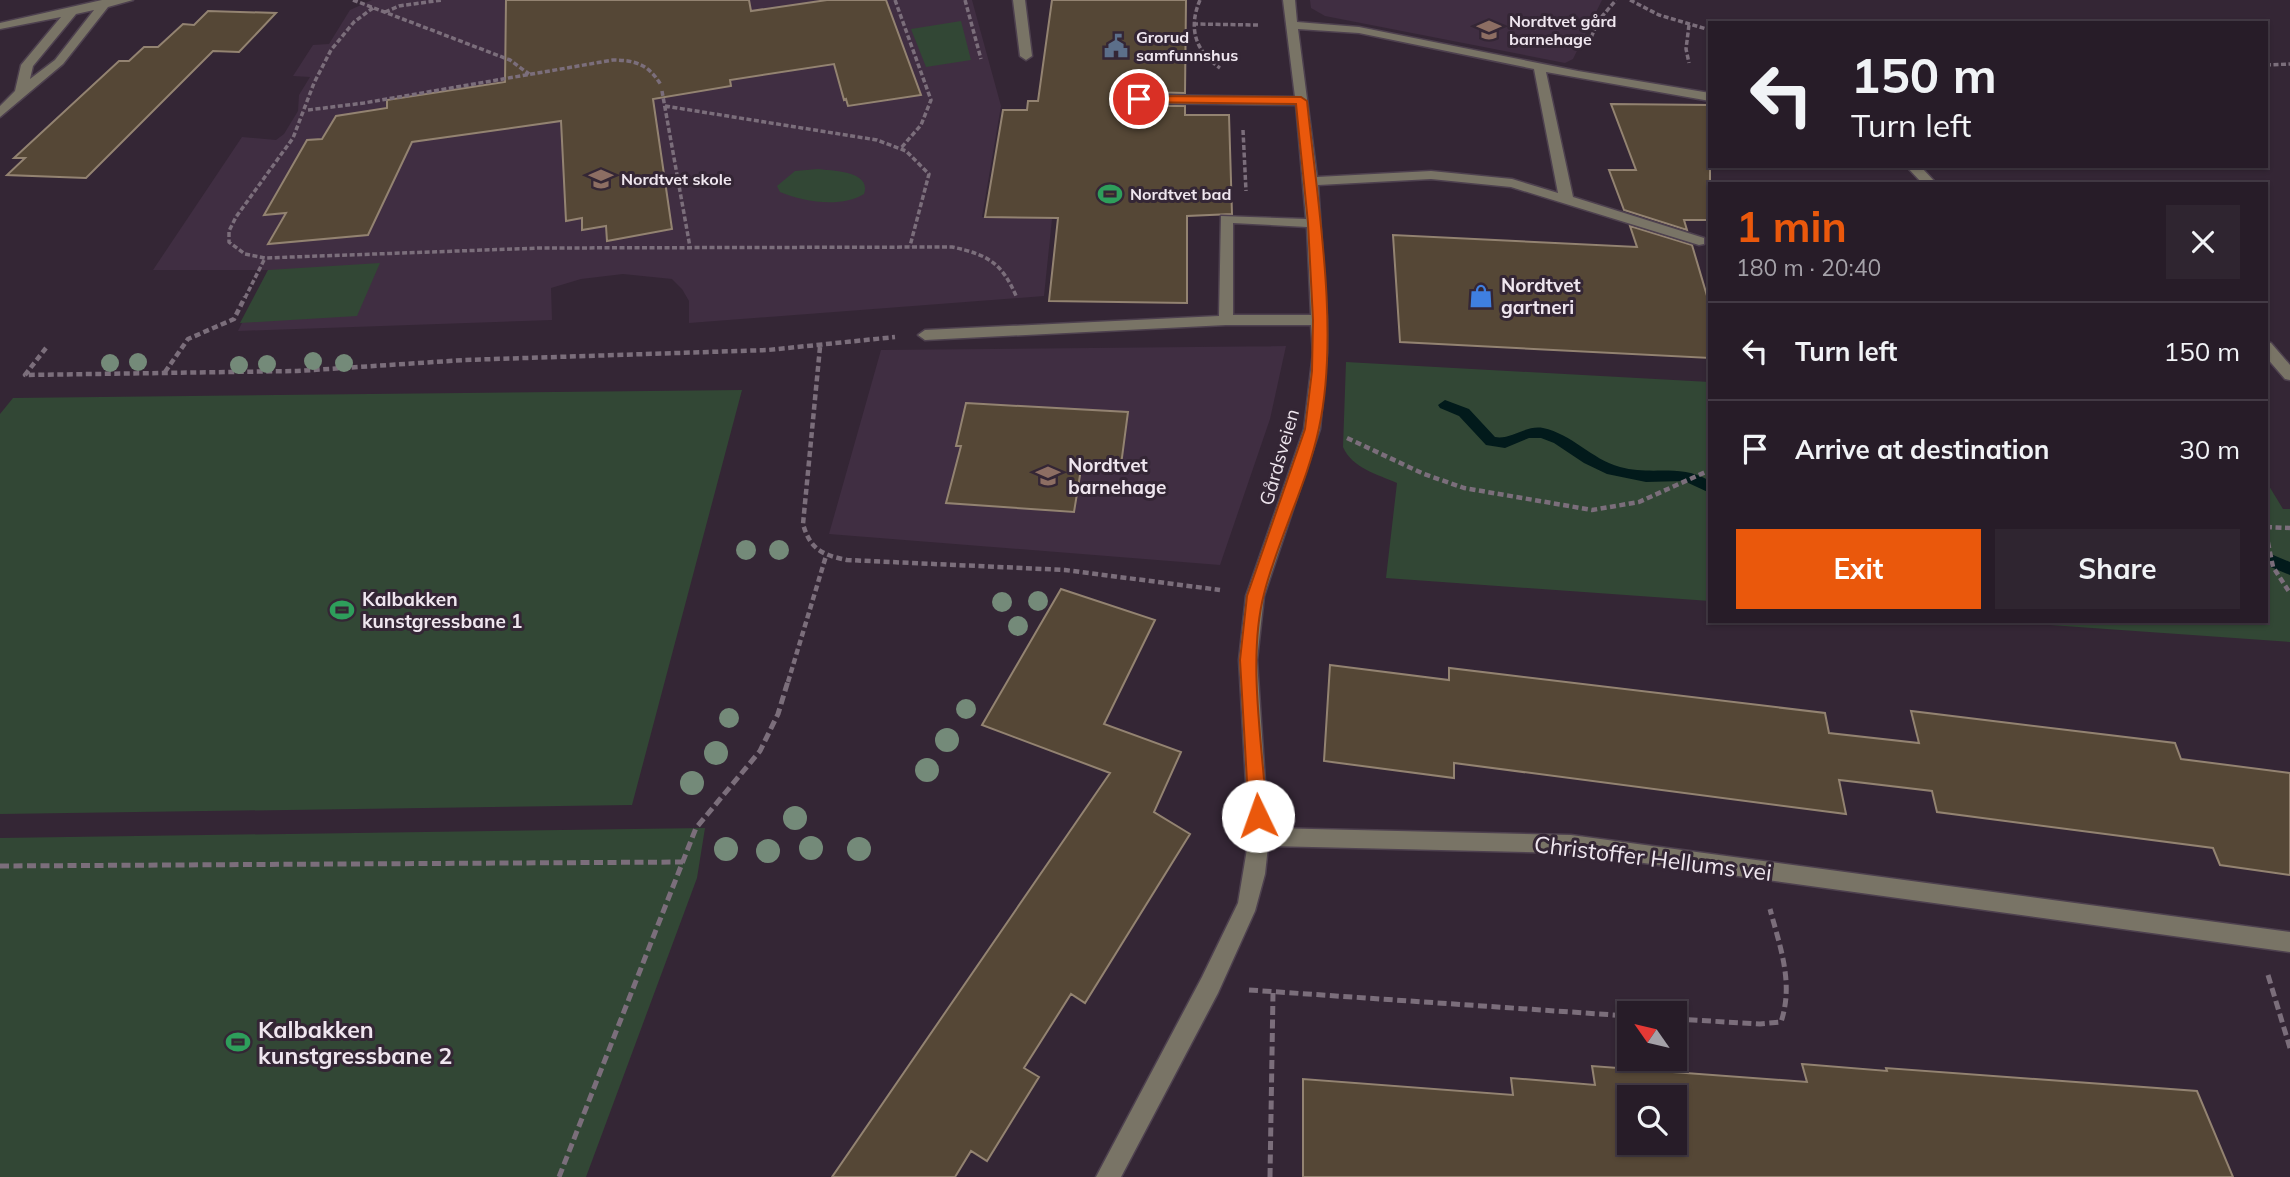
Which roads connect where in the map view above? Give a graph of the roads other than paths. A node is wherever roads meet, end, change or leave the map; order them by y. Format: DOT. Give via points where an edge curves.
graph roads {
  1 [pos="81,0"];
  2 [pos="127,0"];
  3 [pos="1019,0"];
  4 [pos="1289,0"];
  5 [pos="106,3"];
  6 [pos="70,13"];
  7 [pos="1291,25"];
  8 [pos="0,26"];
  9 [pos="1026,56"];
  10 [pos="1539,67"];
  11 [pos="20,92"];
  12 [pos="1708,97"];
  13 [pos="1139,99"];
  14 [pos="1301,101"];
  15 [pos="0,113"];
  16 [pos="1914,168"];
  17 [pos="1311,181"];
  18 [pos="1929,182"];
  19 [pos="1566,198"];
  20 [pos="1314,223"];
  21 [pos="1699,241"];
  22 [pos="1226,320"];
  23 [pos="1320,320"];
  24 [pos="925,335"];
  25 [pos="2268,349"];
  26 [pos="2290,374"];
  27 [pos="1259,837"];
  28 [pos="2290,942"];
  29 [pos="1108,1177"];
  1 -- 6 [label="street"];
  2 -- 5 [label="street"];
  3 -- 9 [label="street"];
  4 -- 7 [label="street, Gårdsveien"];
  5 -- 6 [label="street"];
  5 -- 11 [label="street" via="59,62"];
  6 -- 8 [label="street"];
  6 -- 11 [label="street" via="27,65"];
  7 -- 10 [label="street" via="1359,30"];
  7 -- 14 [label="street, Gårdsveien"];
  10 -- 12 [label="street"];
  10 -- 19 [label="street"];
  11 -- 15 [label="street"];
  13 -- 14 [label="street"];
  14 -- 17 [label="street, Gårdsveien"];
  16 -- 18 [label="street"];
  17 -- 19 [label="street" via="1431,175 1512,183"];
  17 -- 20 [label="street, Gårdsveien"];
  19 -- 21 [label="street"];
  20 -- 22 [label="street" via="1226,219"];
  20 -- 23 [label="street, Gårdsveien"];
  22 -- 23 [label="street"];
  22 -- 24 [label="street"];
  23 -- 27 [label="street, Gårdsveien" via="1312,429 1255,596 1248,660"];
  25 -- 26 [label="street"];
  27 -- 28 [label="street, Christoffer Hellums vei" via="1571,844"];
  27 -- 29 [label="street" via="1248,904"];
}
